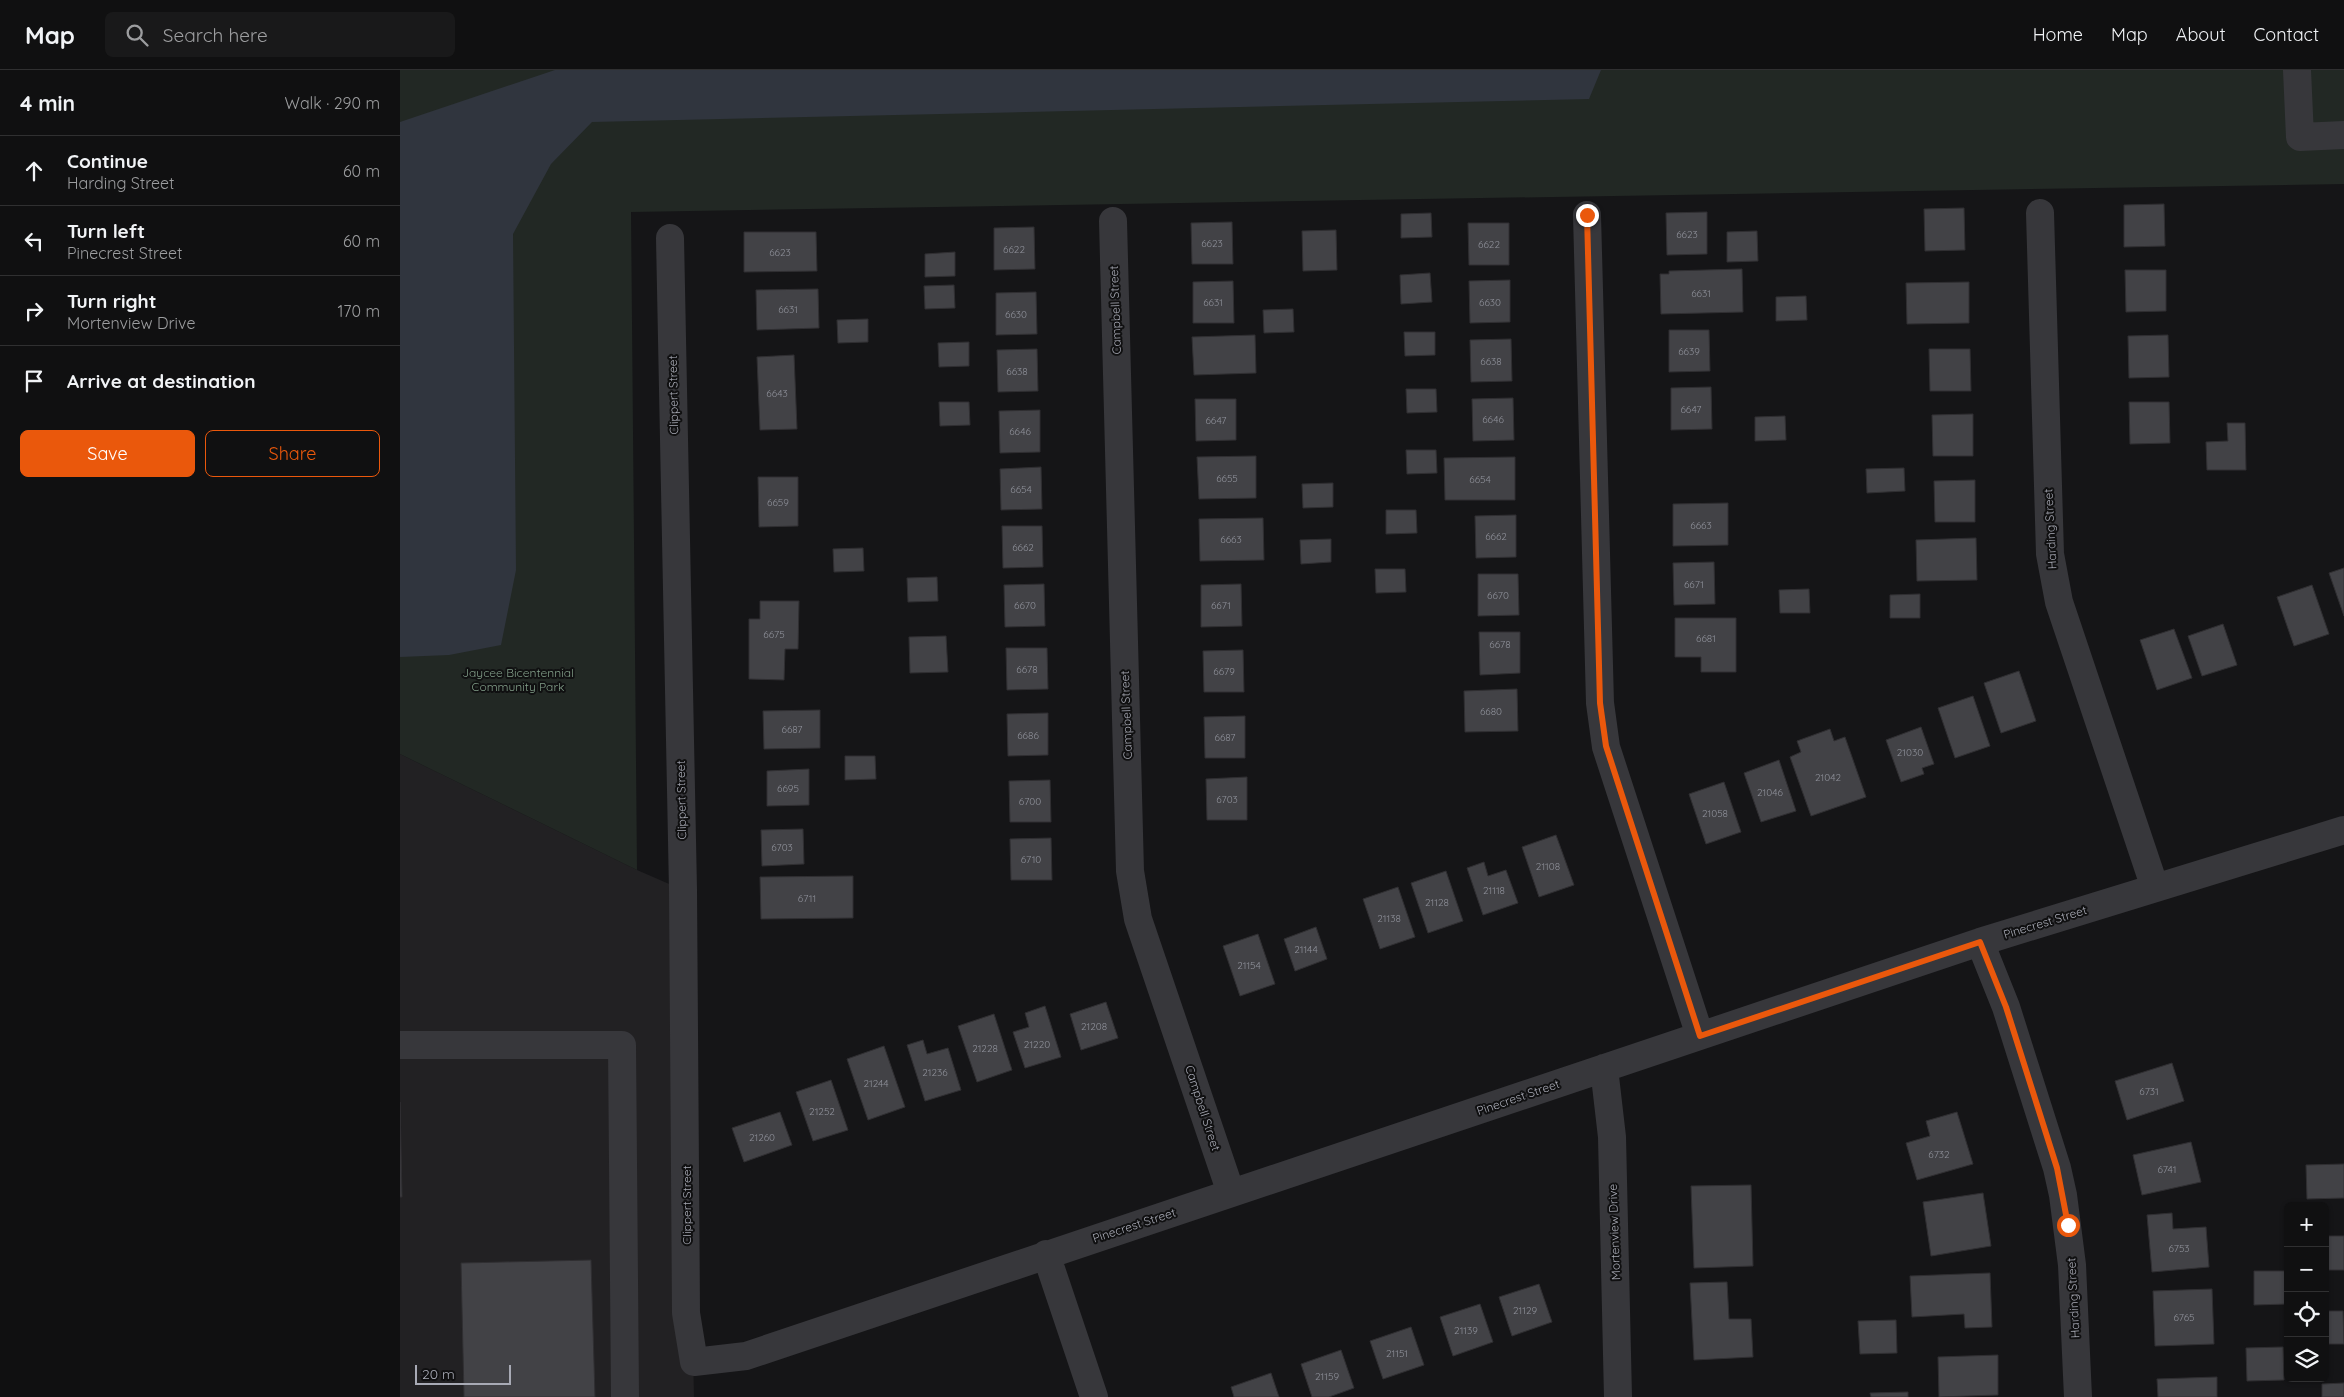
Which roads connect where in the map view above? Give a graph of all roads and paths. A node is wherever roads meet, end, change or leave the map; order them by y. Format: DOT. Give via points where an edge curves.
graph roads {
  1 [pos="2297,70"];
  2 [pos="2344,135"];
  3 [pos="2040,213"];
  4 [pos="1587,215"];
  5 [pos="1113,221"];
  6 [pos="670,238"];
  7 [pos="2344,830"];
  8 [pos="2155,888"];
  9 [pos="1980,942"];
  10 [pos="1700,1036"];
  11 [pos="400,1045"];
  12 [pos="1604,1068"];
  13 [pos="1231,1193"];
  14 [pos="1046,1254"];
  15 [pos="694,1362"];
  16 [pos="625,1397"];
  17 [pos="1094,1397"];
  18 [pos="1618,1397"];
  19 [pos="2078,1397"];
  1 -- 2 [label="street" via="2300,137"];
  3 -- 8 [label="street, Harding Street" via="2053,579"];
  4 -- 10 [label="street" via="1600,703 1606,746"];
  5 -- 13 [label="street, Campbell Street" via="1130,871 1138,919"];
  6 -- 15 [label="street, Clippert Street" via="683,880 686,1313"];
  7 -- 8 [label="street, Pinecrest Street"];
  8 -- 9 [label="street, Pinecrest Street"];
  9 -- 10 [label="street, Pinecrest Street"];
  9 -- 19 [label="street, Harding Street" via="2006,1007 2063,1195 2073,1273"];
  10 -- 12 [label="street, Pinecrest Street"];
  11 -- 16 [label="street" via="622,1045"];
  12 -- 13 [label="street, Pinecrest Street"];
  12 -- 18 [label="street, Mortenview Drive" via="1612,1137"];
  13 -- 14 [label="street, Pinecrest Street"];
  14 -- 15 [label="street, Pinecrest Street" via="746,1356"];
  14 -- 17 [label="street"];
}
